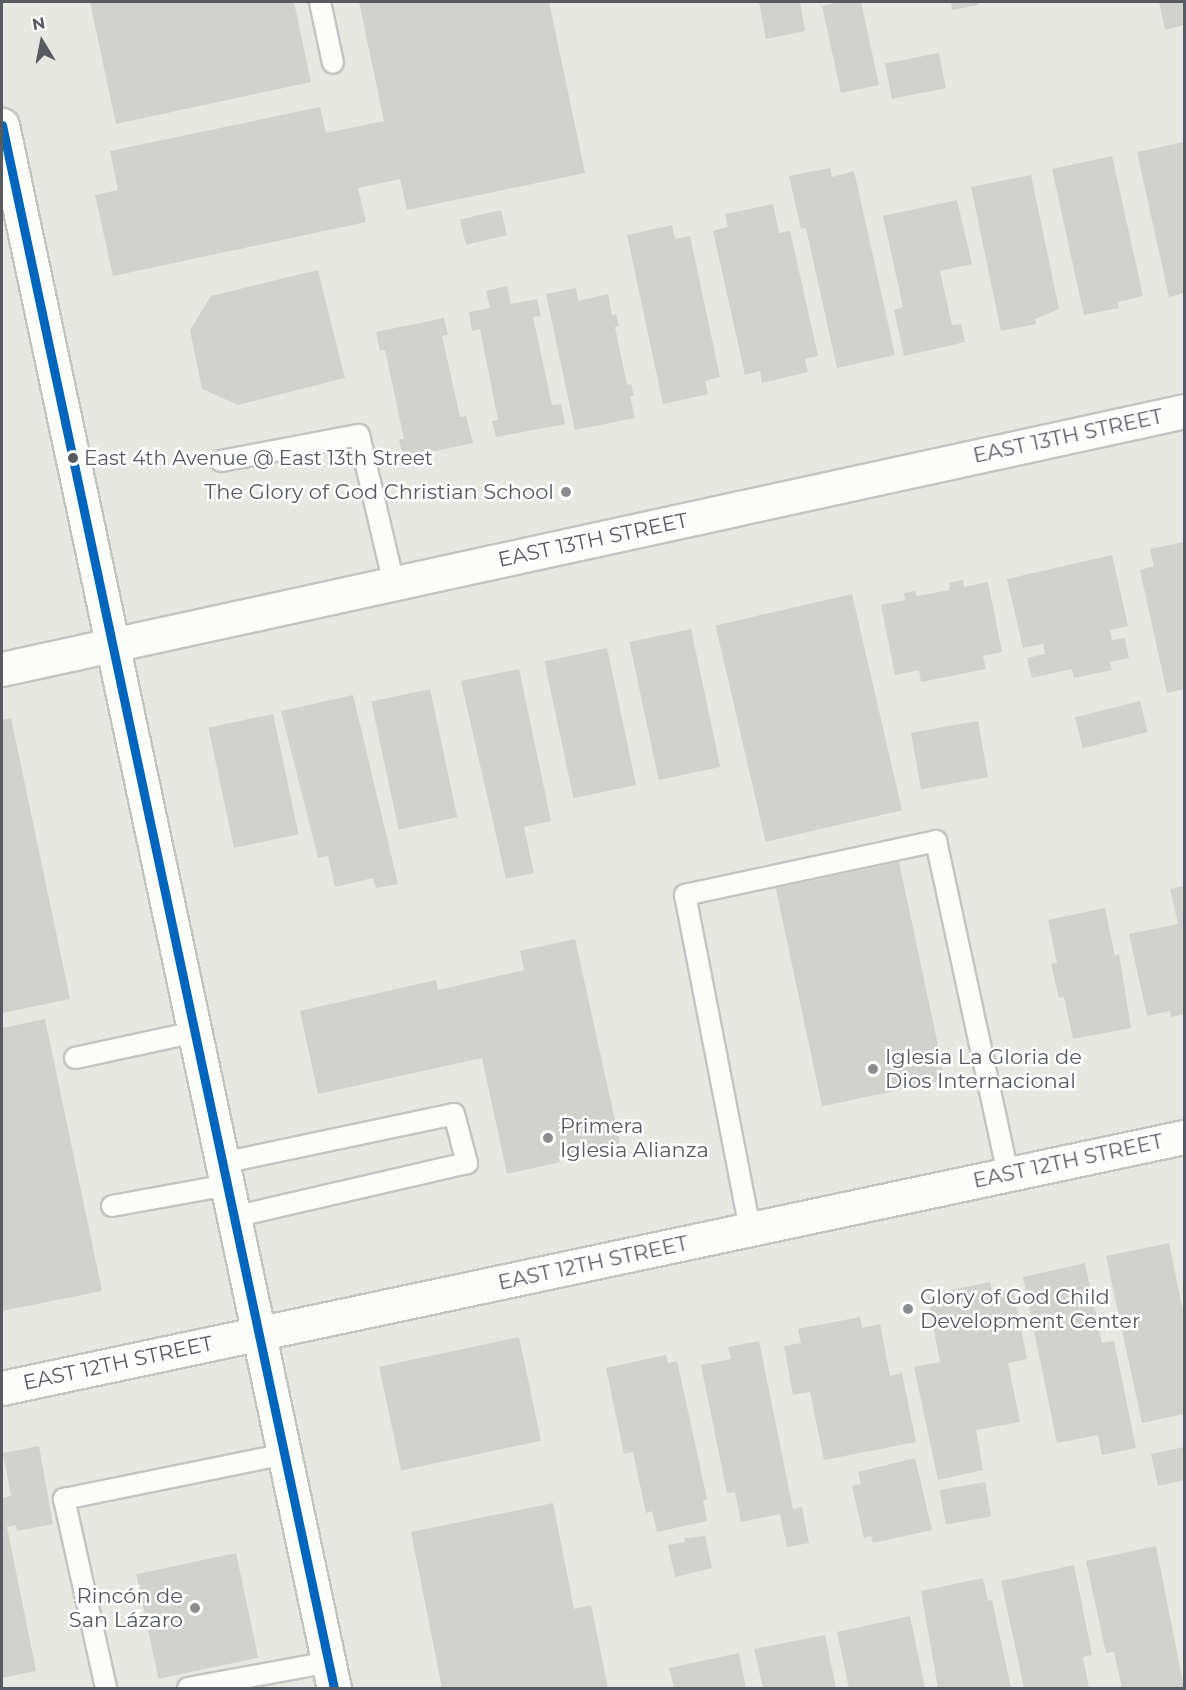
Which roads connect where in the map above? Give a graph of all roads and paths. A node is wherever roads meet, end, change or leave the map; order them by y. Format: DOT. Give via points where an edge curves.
graph roads {
  1 [pos="320,2"];
  2 [pos="333,63"];
  3 [pos="2,125"];
  4 [pos="1185,411"];
  5 [pos="221,460"];
  6 [pos="394,584"];
  7 [pos="112,646"];
  8 [pos="2,669"];
  9 [pos="195,1032"];
  10 [pos="75,1058"];
  11 [pos="1185,1137"];
  12 [pos="225,1174"];
  13 [pos="1008,1174"];
  14 [pos="112,1206"];
  15 [pos="234,1217"];
  16 [pos="750,1229"];
  17 [pos="259,1334"];
  18 [pos="2,1388"];
  19 [pos="285,1454"];
  20 [pos="331,1675"];
  21 [pos="106,1689"];
  22 [pos="188,1689"];
  1 -- 2 [label="lane"];
  3 -- 7 [label="street"];
  4 -- 6 [label="street, EAST 13TH STREET"];
  5 -- 6 [label="lane" via="359,435"];
  6 -- 7 [label="street, EAST 13TH STREET"];
  7 -- 8 [label="street, EAST 13TH STREET"];
  7 -- 9 [label="street"];
  9 -- 10 [label="lane"];
  9 -- 12 [label="street"];
  11 -- 13 [label="street, EAST 12TH STREET"];
  12 -- 14 [label="lane"];
  12 -- 15 [label="street"];
  12 -- 15 [label="lane" via="454,1114 467,1163"];
  13 -- 16 [label="street, EAST 12TH STREET"];
  13 -- 16 [label="lane" via="936,841 924,843 685,895"];
  15 -- 17 [label="street"];
  16 -- 17 [label="street, EAST 12TH STREET"];
  17 -- 18 [label="street, EAST 12TH STREET"];
  17 -- 19 [label="street"];
  19 -- 20 [label="street"];
  19 -- 21 [label="lane" via="64,1499"];
  20 -- 22 [label="lane"];
}
